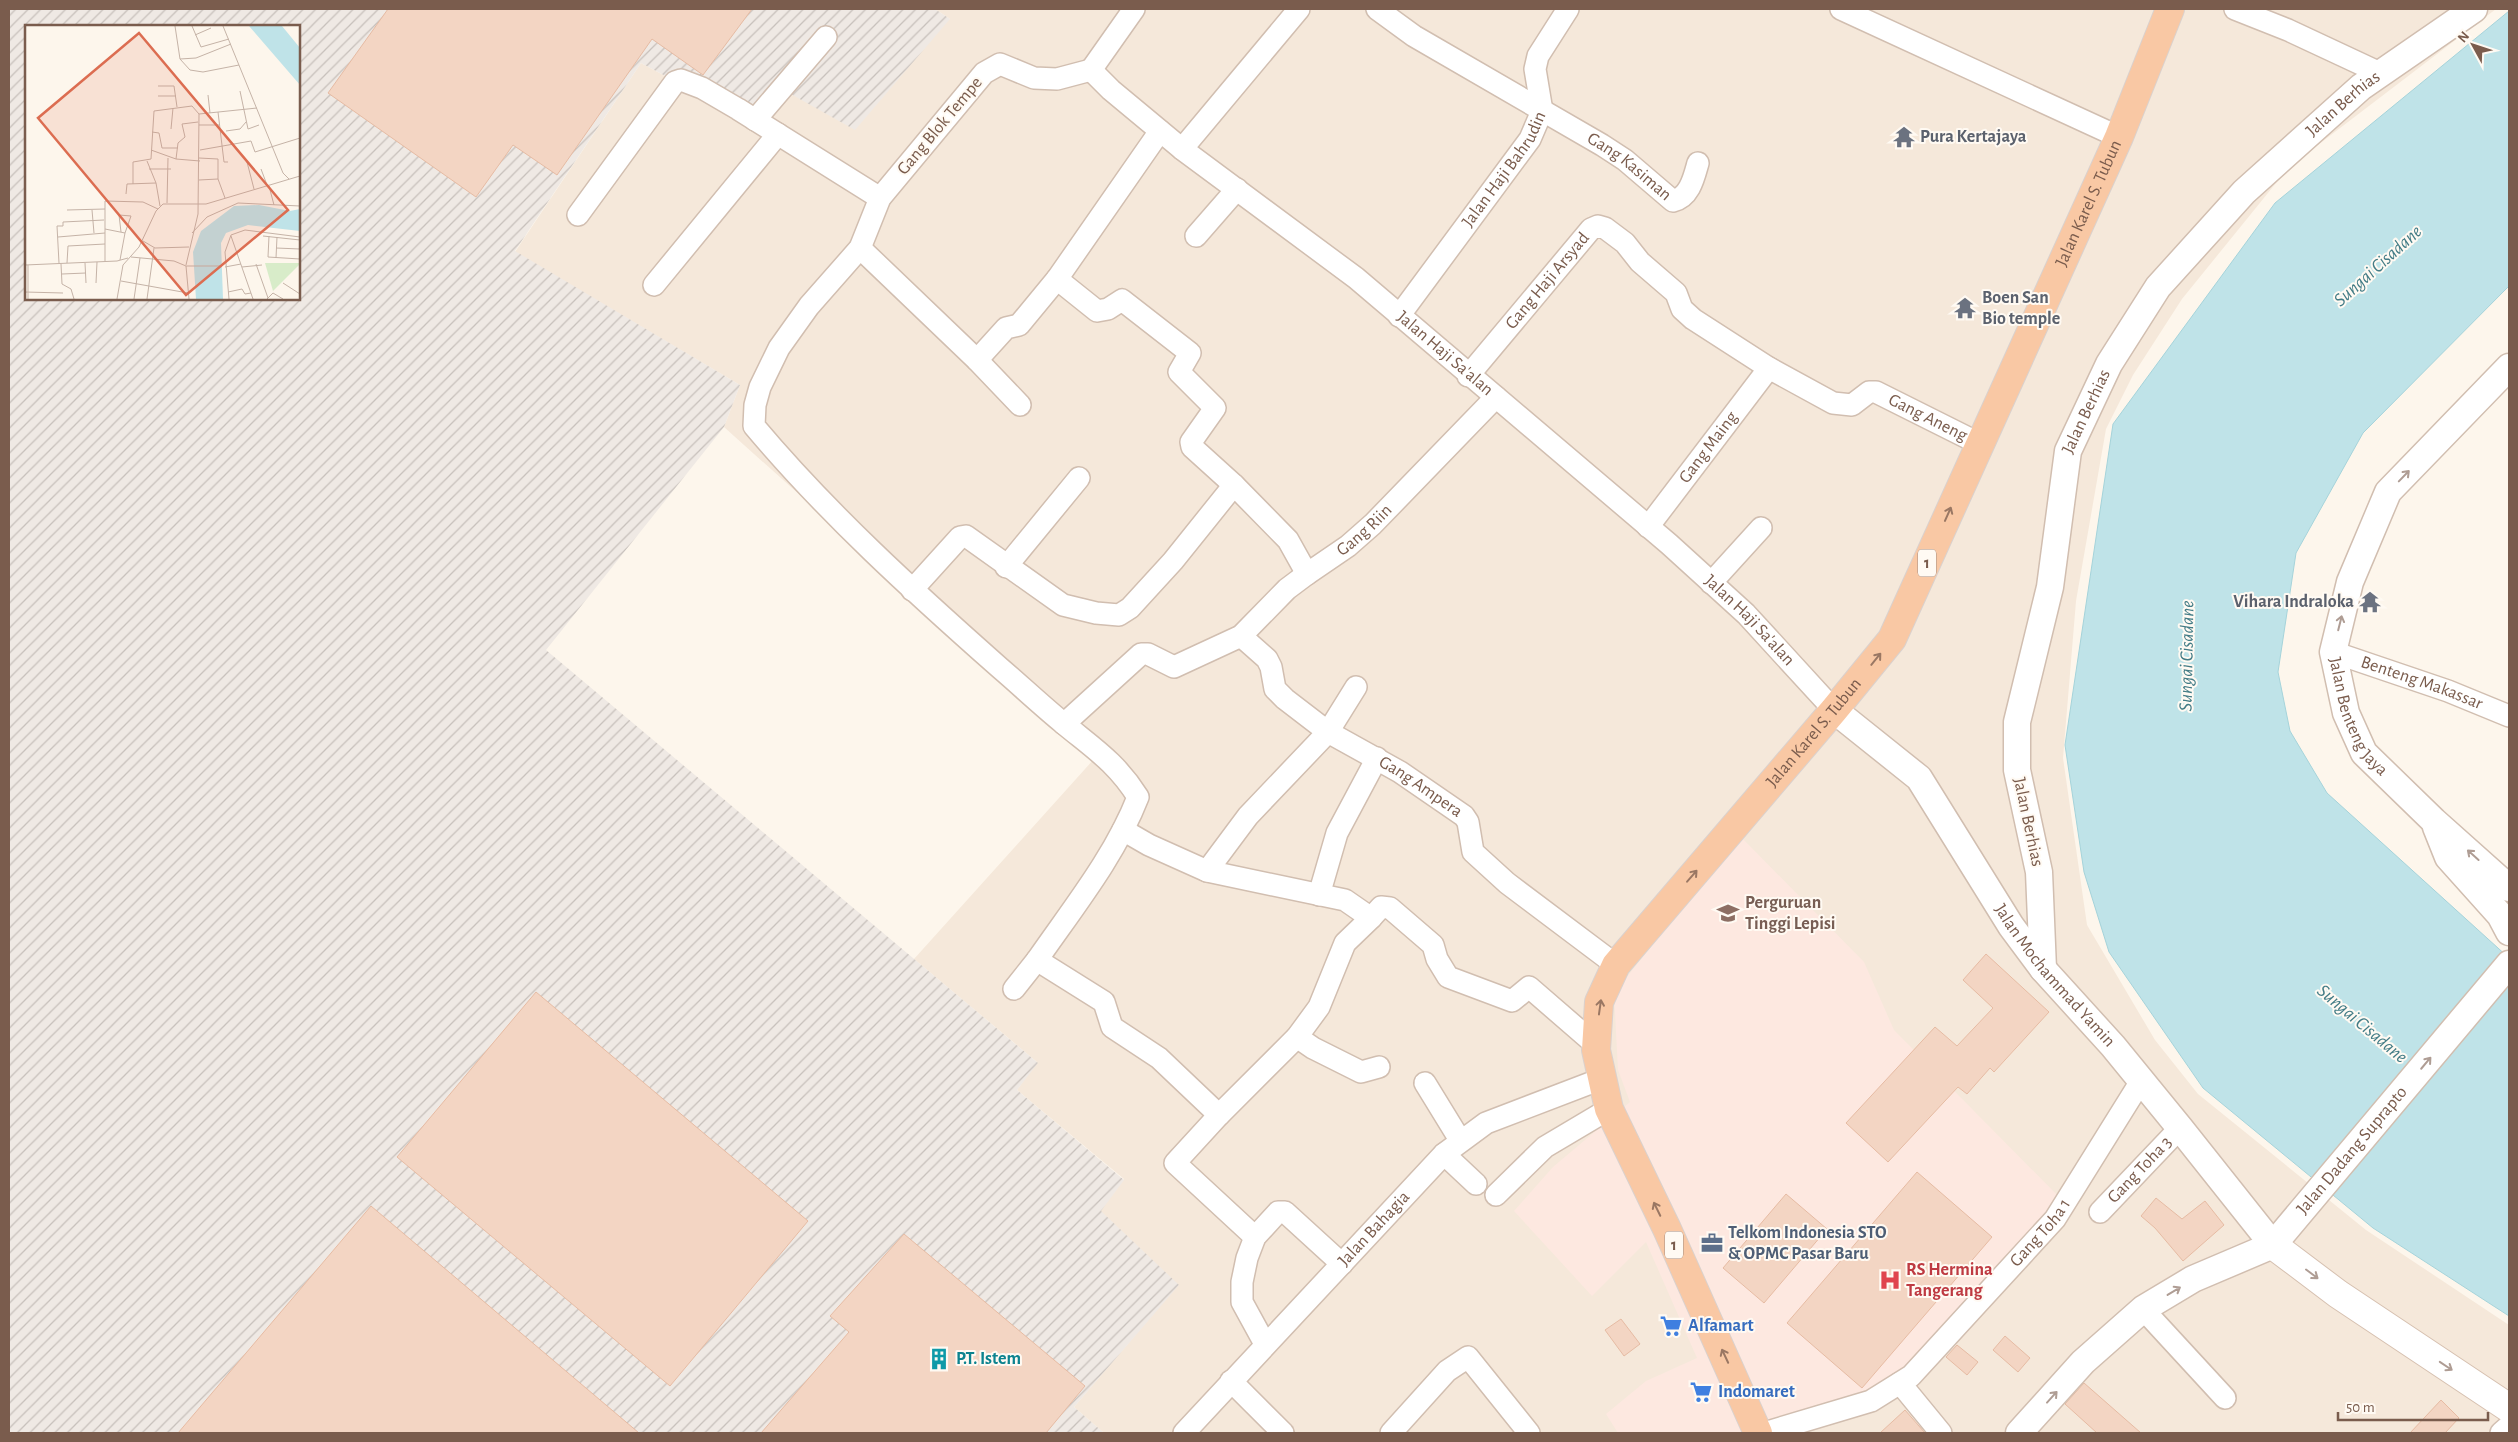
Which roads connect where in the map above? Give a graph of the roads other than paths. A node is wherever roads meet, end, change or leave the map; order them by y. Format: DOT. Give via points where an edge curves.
graph roads {
  1 [pos="1134,9"];
  2 [pos="1299,9"];
  3 [pos="1377,9"];
  4 [pos="1568,9"];
  5 [pos="1841,9"];
  6 [pos="2170,9"];
  7 [pos="2235,9"];
  8 [pos="2474,9"];
  9 [pos="826,37"];
  10 [pos="1091,70"];
  11 [pos="2380,73"];
  12 [pos="1542,111"];
  13 [pos="755,120"];
  14 [pos="1160,131"];
  15 [pos="778,134"];
  16 [pos="2119,137"];
  17 [pos="1182,149"];
  18 [pos="1698,163"];
  19 [pos="1237,189"];
  20 [pos="880,198"];
  21 [pos="578,215"];
  22 [pos="1196,236"];
  23 [pos="860,248"];
  24 [pos="1058,279"];
  25 [pos="654,285"];
  26 [pos="1399,316"];
  27 [pos="977,360"];
  28 [pos="2509,367"];
  29 [pos="1769,368"];
  30 [pos="1468,376"];
  31 [pos="1496,397"];
  32 [pos="1020,405"];
  33 [pos="1980,444"];
  34 [pos="1079,478"];
  35 [pos="1234,485"];
  36 [pos="1648,526"];
  37 [pos="1761,528"];
  38 [pos="1006,567"];
  39 [pos="1307,574"];
  40 [pos="1711,583"];
  41 [pos="912,590"];
  42 [pos="1240,636"];
  43 [pos="2333,652"];
  44 [pos="1356,687"];
  45 [pos="1834,710"];
  46 [pos="2509,716"];
  47 [pos="1064,724"];
  48 [pos="1328,732"];
  49 [pos="1377,758"];
  50 [pos="2434,821"];
  51 [pos="1123,830"];
  52 [pos="1207,871"];
  53 [pos="2509,888"];
  54 [pos="1319,895"];
  55 [pos="1371,918"];
  56 [pos="2509,932"];
  57 [pos="1037,960"];
  58 [pos="2509,964"];
  59 [pos="1616,965"];
  60 [pos="2044,969"];
  61 [pos="1014,989"];
  62 [pos="1297,1037"];
  63 [pos="1596,1045"];
  64 [pos="1379,1067"];
  65 [pos="1601,1079"];
  66 [pos="2141,1081"];
  67 [pos="1426,1083"];
  68 [pos="1609,1109"];
  69 [pos="1219,1115"];
  70 [pos="2180,1128"];
  71 [pos="1452,1147"];
  72 [pos="1476,1184"];
  73 [pos="1496,1195"];
  74 [pos="2100,1212"];
  75 [pos="1255,1237"];
  76 [pos="2273,1245"];
  77 [pos="1342,1264"];
  78 [pos="2143,1310"];
  79 [pos="1265,1344"];
  80 [pos="1231,1381"];
  81 [pos="1900,1383"];
  82 [pos="2225,1398"];
  83 [pos="2509,1408"];
  84 [pos="2509,1426"];
  85 [pos="1184,1433"];
  86 [pos="1283,1433"];
  87 [pos="1391,1433"];
  88 [pos="1529,1433"];
  89 [pos="1758,1433"];
  90 [pos="1764,1433"];
  91 [pos="1941,1433"];
  92 [pos="2019,1433"];
  93 [pos="2501,1433"];
  1 -- 10 [label="street"];
  2 -- 17 [label="street"];
  3 -- 12 [label="street" via="1414,36"];
  4 -- 12 [label="street, Jalan Haji Bahrudin" via="1538,56 1535,69"];
  5 -- 16 [label="street"];
  6 -- 16 [label="highway, Jalan Karel S. Tubun / 1"];
  7 -- 11 [label="street"];
  8 -- 11 [label="street, Jalan Berhias"];
  9 -- 13 [label="street"];
  10 -- 14 [label="street, Jalan Haji Sa'alan"];
  10 -- 20 [label="street, Gang Blok Tempe" via="1075,76 1043,79 1000,64 993,66"];
  11 -- 60 [label="street, Jalan Berhias" via="2244,192 2158,287 2109,364 2068,451 2050,587 2017,722 2017,770 2039,872"];
  12 -- 18 [label="street, Gang Kasiman" via="1625,160 1674,201 1693,182"];
  12 -- 26 [label="street, Jalan Haji Bahrudin" via="1530,139"];
  13 -- 15 [label="street"];
  13 -- 21 [label="street" via="702,88 677,81"];
  14 -- 17 [label="street, Jalan Haji Sa'alan"];
  14 -- 24 [label="street"];
  15 -- 20 [label="street"];
  15 -- 25 [label="street"];
  16 -- 33 [label="highway, Jalan Karel S. Tubun / 1"];
  17 -- 19 [label="street, Jalan Haji Sa'alan"];
  19 -- 22 [label="street"];
  19 -- 26 [label="street, Jalan Haji Sa'alan" via="1356,278"];
  20 -- 23 [label="street"];
  23 -- 27 [label="street"];
  23 -- 41 [label="street" via="809,306 779,348 760,387 754,426 795,475"];
  24 -- 27 [label="street" via="1019,325 1006,328"];
  24 -- 35 [label="street" via="1098,311 1122,300 1190,353 1179,372 1215,408 1191,445"];
  26 -- 30 [label="street, Jalan Haji Sa'alan"];
  27 -- 32 [label="street"];
  43 -- 28 [label="street, Jalan Benteng Jaya, one-way" via="2350,582 2388,492"];
  29 -- 30 [label="street, Gang Haji Arsyad" via="1693,320 1682,309 1674,291 1640,262 1625,243 1598,226 1591,229"];
  29 -- 33 [label="street, Gang Aneng" via="1833,403 1846,406 1858,402 1869,392 1876,392"];
  29 -- 36 [label="street, Gang Maing"];
  30 -- 31 [label="street, Jalan Haji Sa'alan"];
  31 -- 36 [label="street, Jalan Haji Sa'alan"];
  31 -- 39 [label="street, Gang Riin" via="1373,524"];
  45 -- 33 [label="highway, Jalan Karel S. Tubun / 1, one-way" via="1892,639"];
  34 -- 38 [label="street"];
  35 -- 38 [label="street" via="1173,561 1130,608 1119,615 1063,605"];
  35 -- 39 [label="street" via="1288,540"];
  36 -- 40 [label="street, Jalan Haji Sa'alan"];
  37 -- 40 [label="street"];
  38 -- 41 [label="street" via="971,539 960,537"];
  39 -- 42 [label="street, Gang Riin" via="1287,589"];
  40 -- 45 [label="street, Jalan Haji Sa'alan" via="1746,614"];
  41 -- 47 [label="street"];
  42 -- 47 [label="street, Gang Riin" via="1174,667 1148,654 1141,654"];
  42 -- 48 [label="street, Gang Ampera" via="1267,659 1275,689"];
  43 -- 46 [label="street, Benteng Makassar" via="2448,691"];
  43 -- 50 [label="street, Jalan Benteng Jaya" via="2346,713 2364,753"];
  44 -- 48 [label="street"];
  59 -- 45 [label="highway, Jalan Karel S. Tubun / 1, one-way"];
  45 -- 60 [label="street, Jalan Mochammad Yamin" via="1919,778 2010,926"];
  47 -- 51 [label="street" via="1102,752 1138,797"];
  48 -- 49 [label="street, Gang Ampera"];
  48 -- 52 [label="street" via="1248,816"];
  49 -- 54 [label="street" via="1337,833"];
  49 -- 59 [label="street, Gang Ampera" via="1464,816 1473,852"];
  53 -- 50 [label="street, Jalan Benteng Jaya, one-way"];
  50 -- 56 [label="street" via="2448,857 2500,915"];
  51 -- 52 [label="street"];
  51 -- 57 [label="street" via="1083,895"];
  52 -- 54 [label="street"];
  54 -- 55 [label="street" via="1345,900"];
  55 -- 62 [label="street" via="1345,943 1319,1007"];
  55 -- 63 [label="street" via="1381,907 1390,908 1433,945 1441,969 1454,981 1512,1001 1529,987"];
  57 -- 61 [label="street"];
  57 -- 69 [label="street" via="1104,1002 1112,1027 1159,1058"];
  76 -- 58 [label="street, Jalan Dadang Suprapto, one-way"];
  63 -- 59 [label="highway, Jalan Karel S. Tubun / 1, one-way" via="1599,1002"];
  60 -- 66 [label="street, Jalan Mochammad Yamin"];
  62 -- 64 [label="street" via="1361,1072"];
  62 -- 69 [label="street"];
  63 -- 65 [label="highway, Jalan Karel S. Tubun / 1"];
  65 -- 68 [label="highway, Jalan Karel S. Tubun / 1"];
  65 -- 71 [label="street, Jalan Bahagia" via="1486,1123"];
  66 -- 70 [label="street, Jalan Mochammad Yamin"];
  66 -- 81 [label="street, Gang Toha 1" via="2055,1218 1911,1376"];
  67 -- 71 [label="street"];
  68 -- 73 [label="street" via="1546,1147"];
  89 -- 68 [label="highway, Jalan Karel S. Tubun / 1, one-way" via="1667,1229"];
  69 -- 75 [label="street" via="1175,1162"];
  70 -- 74 [label="street, Gang Toha 3"];
  70 -- 76 [label="street, Jalan Mochammad Yamin"];
  71 -- 72 [label="street"];
  71 -- 77 [label="street, Jalan Bahagia"];
  75 -- 77 [label="street" via="1283,1210"];
  75 -- 79 [label="street" via="1242,1282 1242,1302"];
  78 -- 76 [label="street, Jalan Dadang Suprapto, one-way" via="2193,1279"];
  76 -- 83 [label="main road, one-way" via="2338,1294"];
  77 -- 79 [label="street, Jalan Bahagia"];
  78 -- 82 [label="street"];
  92 -- 78 [label="street, Jalan Dadang Suprapto, one-way" via="2083,1362"];
  79 -- 80 [label="street, Jalan Bahagia"];
  80 -- 85 [label="street, Jalan Bahagia"];
  80 -- 86 [label="street"];
  81 -- 90 [label="street, Gang Toha 1" via="1871,1401"];
  81 -- 91 [label="street"];
  84 -- 93 [label="street"];
  87 -- 88 [label="street" via="1447,1371 1468,1357"];
}
